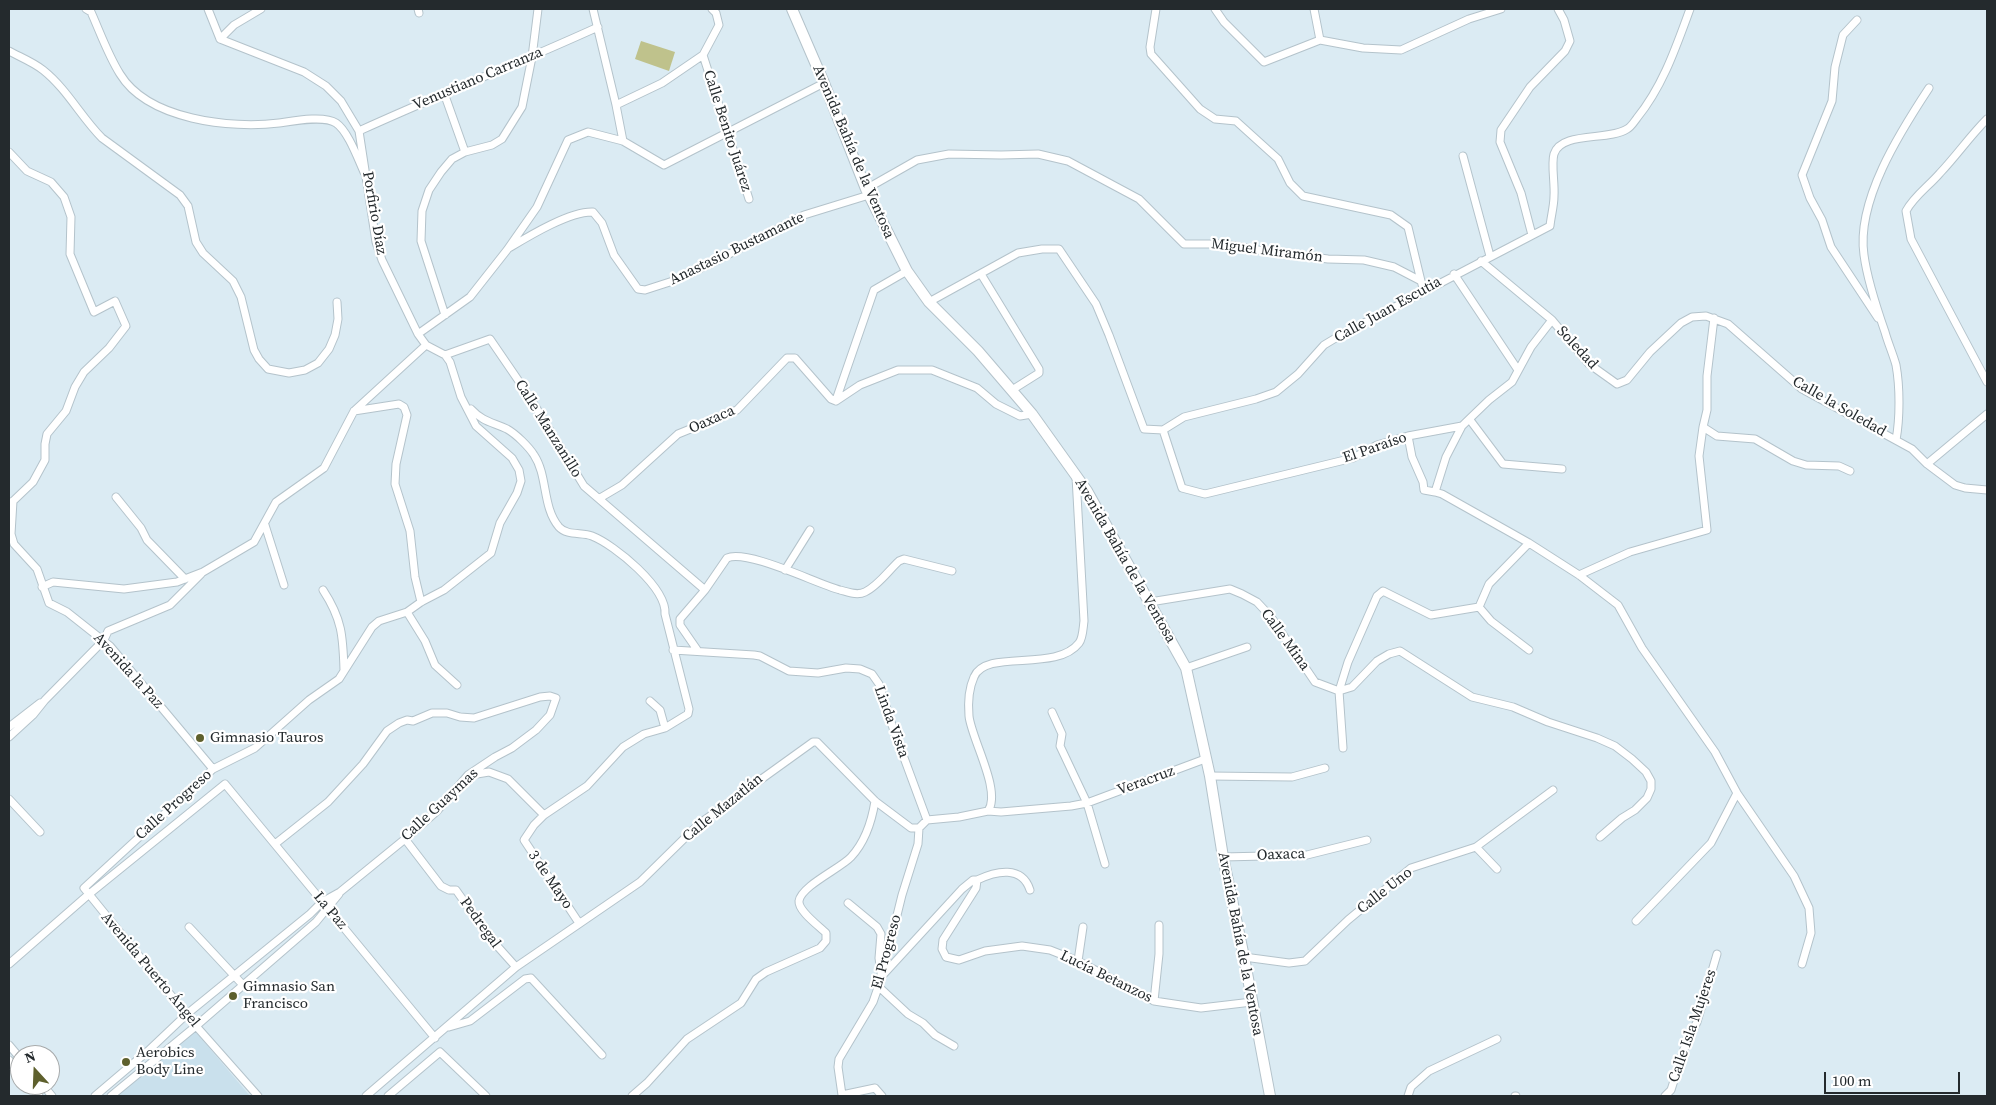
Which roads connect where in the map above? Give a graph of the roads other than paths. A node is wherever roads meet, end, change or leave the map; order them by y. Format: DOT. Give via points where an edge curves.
graph roads {
  1 [pos="208,9"];
  2 [pos="262,9"];
  3 [pos="538,9"];
  4 [pos="593,9"];
  5 [pos="712,9"];
  6 [pos="792,9"];
  7 [pos="1156,9"];
  8 [pos="1215,9"];
  9 [pos="1314,9"];
  10 [pos="1501,9"];
  11 [pos="1558,9"];
  12 [pos="1690,9"];
  13 [pos="90,10"];
  14 [pos="1857,20"];
  15 [pos="598,27"];
  16 [pos="220,39"];
  17 [pos="1320,40"];
  18 [pos="9,51"];
  19 [pos="703,55"];
  20 [pos="532,57"];
  21 [pos="824,83"];
  22 [pos="1929,88"];
  23 [pos="444,93"];
  24 [pos="616,105"];
  25 [pos="1987,119"];
  26 [pos="359,131"];
  27 [pos="729,132"];
  28 [pos="623,141"];
  29 [pos="9,152"];
  30 [pos="465,152"];
  31 [pos="1463,156"];
  32 [pos="368,182"];
  33 [pos="868,192"];
  34 [pos="749,199"];
  35 [pos="1532,235"];
  36 [pos="506,250"];
  37 [pos="1490,256"];
  38 [pos="1482,261"];
  39 [pos="907,271"];
  40 [pos="981,274"];
  41 [pos="1454,274"];
  42 [pos="1421,281"];
  43 [pos="1424,290"];
  44 [pos="337,302"];
  45 [pos="929,302"];
  46 [pos="445,315"];
  47 [pos="1714,318"];
  48 [pos="1552,320"];
  49 [pos="1881,322"];
  50 [pos="418,334"];
  51 [pos="426,345"];
  52 [pos="445,355"];
  53 [pos="1518,370"];
  54 [pos="1987,382"];
  55 [pos="1012,390"];
  56 [pos="836,400"];
  57 [pos="467,405"];
  58 [pos="354,411"];
  59 [pos="1032,414"];
  60 [pos="1987,414"];
  61 [pos="1470,420"];
  62 [pos="1462,426"];
  63 [pos="1703,427"];
  64 [pos="1163,430"];
  65 [pos="1408,436"];
  66 [pos="1896,440"];
  67 [pos="1927,464"];
  68 [pos="1562,469"];
  69 [pos="1850,471"];
  70 [pos="1076,478"];
  71 [pos="1987,490"];
  72 [pos="1435,492"];
  73 [pos="116,498"];
  74 [pos="600,498"];
  75 [pos="11,503"];
  76 [pos="265,525"];
  77 [pos="810,530"];
  78 [pos="1529,542"];
  79 [pos="786,570"];
  80 [pos="952,571"];
  81 [pos="203,572"];
  82 [pos="1578,574"];
  83 [pos="185,579"];
  84 [pos="284,585"];
  85 [pos="42,587"];
  86 [pos="323,590"];
  87 [pos="705,590"];
  88 [pos="421,602"];
  89 [pos="1150,602"];
  90 [pos="1478,607"];
  91 [pos="407,612"];
  92 [pos="104,640"];
  93 [pos="1247,647"];
  94 [pos="674,650"];
  95 [pos="1529,650"];
  96 [pos="698,651"];
  97 [pos="1186,668"];
  98 [pos="344,672"];
  99 [pos="458,685"];
  100 [pos="1339,691"];
  101 [pos="45,700"];
  102 [pos="650,701"];
  103 [pos="1052,712"];
  104 [pos="9,727"];
  105 [pos="665,728"];
  106 [pos="9,738"];
  107 [pos="1343,748"];
  108 [pos="1205,759"];
  109 [pos="1325,768"];
  110 [pos="213,770"];
  111 [pos="468,775"];
  112 [pos="1210,776"];
  113 [pos="225,784"];
  114 [pos="1553,790"];
  115 [pos="1737,793"];
  116 [pos="9,799"];
  117 [pos="875,801"];
  118 [pos="1087,803"];
  119 [pos="988,811"];
  120 [pos="544,815"];
  121 [pos="927,820"];
  122 [pos="919,828"];
  123 [pos="40,832"];
  124 [pos="1600,837"];
  125 [pos="405,839"];
  126 [pos="1368,840"];
  127 [pos="275,844"];
  128 [pos="1476,847"];
  129 [pos="1223,857"];
  130 [pos="1105,864"];
  131 [pos="1497,869"];
  132 [pos="977,880"];
  133 [pos="1030,890"];
  134 [pos="86,891"];
  135 [pos="340,892"];
  136 [pos="322,902"];
  137 [pos="848,903"];
  138 [pos="328,908"];
  139 [pos="1636,921"];
  140 [pos="579,923"];
  141 [pos="1159,925"];
  142 [pos="189,927"];
  143 [pos="1083,927"];
  144 [pos="1717,954"];
  145 [pos="1244,957"];
  146 [pos="1078,961"];
  147 [pos="9,964"];
  148 [pos="1802,964"];
  149 [pos="516,967"];
  150 [pos="882,976"];
  151 [pos="234,977"];
  152 [pos="243,985"];
  153 [pos="878,986"];
  154 [pos="1154,1002"];
  155 [pos="1252,1002"];
  156 [pos="187,1014"];
  157 [pos="196,1026"];
  158 [pos="446,1028"];
  159 [pos="436,1038"];
  160 [pos="1497,1039"];
  161 [pos="954,1046"];
  162 [pos="602,1055"];
  163 [pos="95,1096"];
  164 [pos="111,1096"];
  165 [pos="258,1096"];
  166 [pos="366,1096"];
  167 [pos="388,1096"];
  168 [pos="486,1096"];
  169 [pos="632,1096"];
  170 [pos="882,1096"];
  171 [pos="1270,1096"];
  172 [pos="1408,1096"];
  173 [pos="1665,1096"];
  1 -- 16 [label="street"];
  2 -- 16 [label="street" via="234,25"];
  3 -- 20 [label="street"];
  4 -- 15 [label="street"];
  5 -- 19 [label="street, Calle Benito Juárez" via="719,25"];
  6 -- 21 [label="main road, Avenida Bahía de la Ventosa"];
  7 -- 42 [label="street" via="1151,54 1200,109 1215,119 1236,121 1278,159 1290,183 1303,196 1391,215 1408,227"];
  8 -- 17 [label="street" via="1264,62"];
  9 -- 17 [label="street"];
  10 -- 17 [label="street" via="1469,19 1401,50 1363,48"];
  11 -- 35 [label="street" via="1570,41 1565,51 1530,87 1501,130 1500,142 1521,193"];
  12 -- 35 [label="street, Calle Juan Escutia" via="1660,82 1648,105 1628,128 1609,136 1577,138 1561,144 1554,154 1550,226"];
  13 -- 32 [label="street" via="120,75 150,101 171,112 214,123 259,125 324,119 336,123 346,134"];
  14 -- 49 [label="street" via="1843,35 1835,67 1832,101 1802,175 1831,247"];
  15 -- 20 [label="street, Venustiano Carranza"];
  15 -- 24 [label="street"];
  16 -- 26 [label="street" via="304,72 326,86 341,101"];
  18 -- 44 [label="street" via="43,70 102,138 180,195 190,210 196,242 233,281 241,297 254,350 268,369 289,373 318,363 336,335"];
  19 -- 24 [label="street" via="662,83"];
  19 -- 27 [label="street, Calle Benito Juárez"];
  20 -- 23 [label="street, Venustiano Carranza"];
  20 -- 30 [label="street" via="522,107 502,139"];
  21 -- 27 [label="street"];
  21 -- 33 [label="main road, Avenida Bahía de la Ventosa"];
  22 -- 49 [label="street" via="1883,166 1864,219 1864,254"];
  23 -- 26 [label="street, Venustiano Carranza"];
  23 -- 30 [label="street"];
  24 -- 28 [label="street"];
  25 -- 54 [label="street" via="1928,187 1912,200 1906,211 1911,239"];
  26 -- 32 [label="street, Porfirio Díaz"];
  27 -- 28 [label="street" via="664,165"];
  27 -- 34 [label="street, Calle Benito Juárez"];
  28 -- 36 [label="street" via="588,132 568,140 537,207"];
  29 -- 75 [label="street" via="26,171 51,182 64,197 71,217 70,254 94,312 115,301 126,326 84,372 66,411 47,434 45,460 33,482"];
  30 -- 46 [label="street" via="452,159 440,172 422,211 421,241"];
  31 -- 37 [label="street"];
  32 -- 50 [label="street, Porfirio Díaz" via="376,242"];
  33 -- 36 [label="street, Anastasio Bustamante" via="804,215 714,262 645,290 638,289 614,255 602,223 593,212 566,217"];
  33 -- 39 [label="main road, Avenida Bahía de la Ventosa"];
  33 -- 42 [label="street, Miguel Miramón" via="916,160 949,154 1038,154 1068,160 1139,199 1184,244 1224,244 1364,260 1394,267"];
  35 -- 37 [label="street, Calle Juan Escutia"];
  36 -- 46 [label="street" via="470,297"];
  37 -- 38 [label="street, Calle Juan Escutia"];
  38 -- 41 [label="street, Calle Juan Escutia"];
  38 -- 48 [label="street, Soledad"];
  39 -- 45 [label="main road, Avenida Bahía de la Ventosa"];
  39 -- 56 [label="street" via="874,290 870,297"];
  40 -- 45 [label="street"];
  40 -- 55 [label="street" via="1039,369 1038,373"];
  40 -- 64 [label="street" via="1018,253 1042,248 1059,249 1096,304 1144,429"];
  41 -- 43 [label="street, Calle Juan Escutia"];
  41 -- 53 [label="street"];
  42 -- 43 [label="street"];
  43 -- 64 [label="street, Calle Juan Escutia" via="1324,345 1298,374 1276,392 1184,416"];
  45 -- 55 [label="main road, Avenida Bahía de la Ventosa"];
  46 -- 50 [label="street"];
  47 -- 48 [label="street, Soledad" via="1698,316 1681,322 1626,380 1617,384 1589,364"];
  47 -- 63 [label="street" via="1707,376 1708,410"];
  47 -- 66 [label="street, Calle la Soledad" via="1728,324 1802,389"];
  48 -- 53 [label="street, El Paraíso"];
  49 -- 66 [label="street" via="1896,365 1899,424"];
  50 -- 51 [label="street, Porfirio Díaz"];
  51 -- 52 [label="street"];
  51 -- 58 [label="street"];
  52 -- 57 [label="street, Calle Progreso"];
  52 -- 74 [label="street, Calle Manzanillo" via="490,339 584,486"];
  53 -- 61 [label="street, El Paraíso" via="1512,382"];
  55 -- 59 [label="main road, Avenida Bahía de la Ventosa"];
  56 -- 59 [label="street" via="860,385 898,370 932,370 977,388 996,404 1020,416"];
  56 -- 74 [label="street, Oaxaca" via="830,399 795,358 787,358 737,410 678,434 622,485"];
  57 -- 88 [label="street, Calle Progreso" via="476,426 512,458 521,480 500,523 491,553 453,584"];
  57 -- 94 [label="street" via="480,418 507,429 532,452 541,470 548,504 563,531 600,540 652,583 664,602"];
  58 -- 76 [label="street" via="324,468 276,502"];
  58 -- 88 [label="street" via="399,404 407,415 395,484 410,531"];
  59 -- 70 [label="main road, Avenida Bahía de la Ventosa"];
  60 -- 67 [label="street"];
  61 -- 62 [label="street, El Paraíso"];
  61 -- 68 [label="street" via="1503,464"];
  62 -- 65 [label="street, El Paraíso"];
  62 -- 72 [label="street" via="1446,457"];
  63 -- 69 [label="street" via="1717,436 1755,439 1806,465 1839,466"];
  63 -- 82 [label="street" via="1699,456 1707,530 1630,552"];
  64 -- 65 [label="street, El Paraíso" via="1182,488 1205,494 1353,458 1377,445"];
  65 -- 72 [label="street" via="1424,490"];
  66 -- 67 [label="street, Calle la Soledad" via="1912,449"];
  67 -- 71 [label="street, Calle la Soledad" via="1955,485"];
  70 -- 89 [label="main road, Avenida Bahía de la Ventosa" via="1087,491"];
  70 -- 119 [label="street" via="1084,621 1080,642 1063,655 983,666 974,676 970,689 969,716 992,796"];
  72 -- 78 [label="street"];
  73 -- 83 [label="street" via="147,540"];
  74 -- 87 [label="street, Calle Manzanillo"];
  75 -- 85 [label="street, Avenida la Paz" via="10,534 14,544 36,569"];
  76 -- 81 [label="street" via="254,542"];
  76 -- 84 [label="street"];
  77 -- 79 [label="street"];
  78 -- 82 [label="street"];
  78 -- 90 [label="street" via="1489,584"];
  79 -- 80 [label="street" via="856,594 867,591 904,559"];
  79 -- 87 [label="street" via="733,555 727,558"];
  81 -- 83 [label="street"];
  81 -- 92 [label="street" via="170,604 108,632"];
  82 -- 115 [label="street" via="1618,604 1642,648 1715,752"];
  83 -- 85 [label="street" via="124,589 53,582"];
  85 -- 92 [label="street, Avenida la Paz" via="49,603 67,612"];
  86 -- 98 [label="street" via="336,609 343,640"];
  87 -- 96 [label="street" via="680,618 680,624"];
  88 -- 91 [label="street, Calle Progreso"];
  89 -- 97 [label="main road, Avenida Bahía de la Ventosa"];
  89 -- 100 [label="street, Calle Mina" via="1230,589 1242,594 1257,602 1271,616 1315,682"];
  90 -- 95 [label="street"];
  90 -- 100 [label="street" via="1431,615 1383,591 1377,596"];
  91 -- 98 [label="street, Calle Progreso" via="379,621 372,627"];
  91 -- 99 [label="street" via="435,665"];
  92 -- 101 [label="street"];
  92 -- 110 [label="street, Avenida la Paz"];
  93 -- 97 [label="street"];
  94 -- 96 [label="street, Linda Vista"];
  94 -- 105 [label="street" via="689,709 688,714"];
  96 -- 121 [label="street, Linda Vista" via="760,656 789,670 818,674 846,668 872,674 879,684"];
  97 -- 108 [label="main road, Avenida Bahía de la Ventosa"];
  98 -- 110 [label="street, Calle Progreso" via="255,748"];
  100 -- 107 [label="street"];
  100 -- 124 [label="street" via="1352,687 1377,661 1400,651 1472,697 1513,706 1615,746 1646,772 1651,789 1635,810"];
  101 -- 104 [label="street"];
  101 -- 106 [label="street"];
  102 -- 105 [label="street" via="660,710"];
  103 -- 118 [label="street" via="1062,734 1060,746"];
  105 -- 120 [label="street" via="644,734 623,747 586,786"];
  108 -- 112 [label="main road, Avenida Bahía de la Ventosa"];
  108 -- 118 [label="street, Veracruz"];
  109 -- 112 [label="street" via="1292,777"];
  110 -- 134 [label="street, Calle Progreso"];
  111 -- 120 [label="street" via="489,772 508,779"];
  111 -- 125 [label="street, Calle Guaymas" via="437,811"];
  111 -- 127 [label="street, Calle Guaymas" via="536,730 550,715 556,698 540,697 474,718 432,713 413,722 408,720 387,731 363,764 328,802"];
  112 -- 129 [label="main road, Avenida Bahía de la Ventosa"];
  113 -- 127 [label="street, La Paz"];
  113 -- 134 [label="street, Calle Progreso"];
  114 -- 128 [label="street, Calle Uno"];
  115 -- 139 [label="street" via="1711,843"];
  115 -- 148 [label="street" via="1794,876 1809,908 1811,933"];
  116 -- 123 [label="street"];
  117 -- 122 [label="street, Calle Mazatlán" via="911,828"];
  117 -- 140 [label="street, Calle Mazatlán" via="817,742 812,742 698,824 640,882"];
  117 -- 169 [label="street" via="865,836 851,857 803,893 799,902 802,910 826,933 826,941 820,948 766,972 756,980 740,1003 687,1039"];
  118 -- 119 [label="street"];
  118 -- 130 [label="street"];
  119 -- 121 [label="street"];
  120 -- 140 [label="street, 3 de Mayo" via="524,840"];
  121 -- 122 [label="street"];
  122 -- 150 [label="street, El Progreso" via="918,844"];
  125 -- 135 [label="street, Calle Guaymas"];
  125 -- 149 [label="street, Pedregal" via="441,886 456,890 490,938"];
  126 -- 129 [label="street, Oaxaca" via="1306,855"];
  127 -- 136 [label="street, La Paz"];
  128 -- 131 [label="street"];
  128 -- 145 [label="street, Calle Uno" via="1411,868 1305,961 1289,963"];
  129 -- 145 [label="main road, Avenida Bahía de la Ventosa"];
  132 -- 133 [label="street" via="1004,872 1018,874 1028,881"];
  132 -- 146 [label="street, Lucía Betanzos" via="976,888 943,940 942,949 946,957 959,960 985,951 1022,946 1050,950"];
  132 -- 150 [label="street" via="962,889"];
  134 -- 147 [label="street, Calle Progreso"];
  134 -- 156 [label="street, Avenida Puerto Ángel"];
  135 -- 136 [label="street, Calle Guaymas"];
  135 -- 138 [label="street, Calle Guaymas"];
  136 -- 138 [label="street, La Paz"];
  136 -- 151 [label="street, Calle Guaymas"];
  137 -- 150 [label="street" via="881,934 879,958"];
  138 -- 152 [label="street, Calle Guaymas"];
  138 -- 159 [label="street, La Paz"];
  140 -- 149 [label="street, Calle Mazatlán"];
  141 -- 154 [label="street"];
  142 -- 151 [label="street"];
  143 -- 146 [label="street"];
  144 -- 173 [label="street, Calle Isla Mujeres" via="1697,1022 1671,1090"];
  145 -- 155 [label="main road, Avenida Bahía de la Ventosa"];
  146 -- 154 [label="street, Lucía Betanzos"];
  149 -- 158 [label="street, Calle Mazatlán"];
  150 -- 153 [label="street, El Progreso"];
  151 -- 152 [label="street"];
  151 -- 156 [label="street, Calle Guaymas"];
  152 -- 157 [label="street, Calle Guaymas"];
  153 -- 161 [label="street" via="908,1014"];
  153 -- 170 [label="street, El Progreso" via="873,1002 839,1059 839,1069 842,1095 875,1088"];
  154 -- 155 [label="street, Lucía Betanzos" via="1201,1008"];
  155 -- 171 [label="main road, Avenida Bahía de la Ventosa"];
  156 -- 157 [label="street, Avenida Puerto Ángel"];
  156 -- 163 [label="street, Calle Guaymas"];
  157 -- 164 [label="street, Calle Guaymas"];
  157 -- 165 [label="street, Avenida Puerto Ángel"];
  158 -- 159 [label="street, Calle Mazatlán"];
  158 -- 162 [label="street, Calle Mazatlán" via="470,1021 525,978 531,978"];
  159 -- 166 [label="street, Calle Mazatlán"];
  160 -- 172 [label="street" via="1430,1071 1411,1086"];
  167 -- 168 [label="street" via="440,1052"];
}
